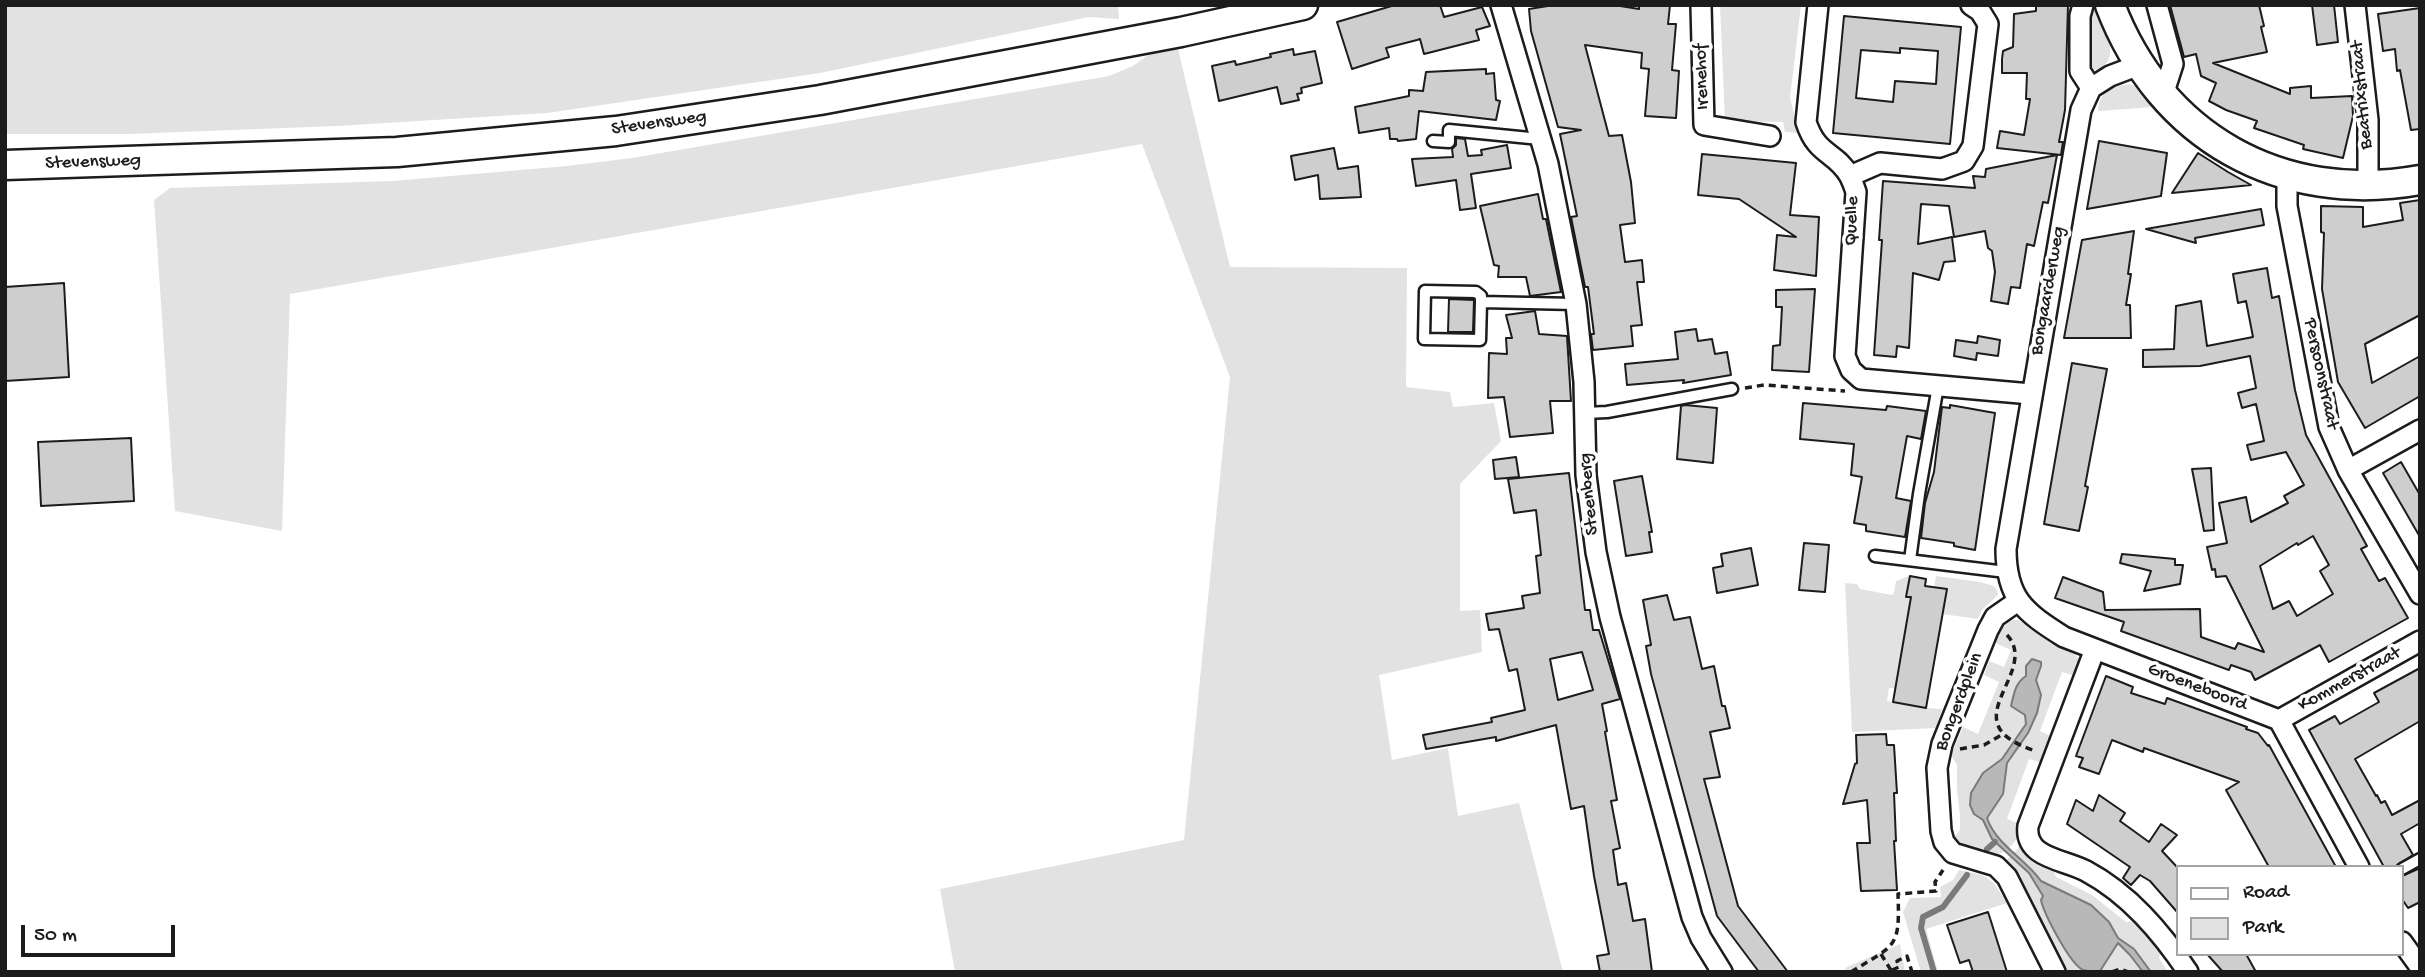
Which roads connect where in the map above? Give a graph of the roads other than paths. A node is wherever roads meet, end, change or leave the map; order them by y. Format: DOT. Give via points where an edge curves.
graph roads {
  1 [pos="1303,5"];
  2 [pos="1501,5"];
  3 [pos="1701,5"];
  4 [pos="1818,5"];
  5 [pos="1971,5"];
  6 [pos="2083,5"];
  7 [pos="2110,5"];
  8 [pos="2157,5"];
  9 [pos="2355,5"];
  10 [pos="2139,65"];
  11 [pos="2091,88"];
  12 [pos="2163,95"];
  13 [pos="1770,136"];
  14 [pos="1540,139"];
  15 [pos="1433,141"];
  16 [pos="5,165"];
  17 [pos="2287,175"];
  18 [pos="1850,176"];
  19 [pos="2420,180"];
  20 [pos="2368,186"];
  21 [pos="1481,302"];
  22 [pos="1576,304"];
  23 [pos="1938,386"];
  24 [pos="1732,390"];
  25 [pos="2031,394"];
  26 [pos="1585,412"];
  27 [pos="2420,429"];
  28 [pos="2348,470"];
  29 [pos="2006,549"];
  30 [pos="1875,556"];
  31 [pos="1910,560"];
  32 [pos="2006,572"];
  33 [pos="2420,594"];
  34 [pos="2018,601"];
  35 [pos="2420,641"];
  36 [pos="2095,649"];
  37 [pos="2279,720"];
  38 [pos="2420,859"];
  39 [pos="2358,865"];
  40 [pos="2404,868"];
  41 [pos="2404,945"];
  42 [pos="2176,956"];
  43 [pos="2176,956"];
  44 [pos="2420,967"];
  45 [pos="1722,972"];
  46 [pos="2055,972"];
  47 [pos="2188,972"];
  1 -- 16 [label="street, Stevensweg" via="820,100 616,131 397,152"];
  2 -- 14 [label="street, Steenberg"];
  3 -- 13 [label="street, Irenehof" via="1704,125"];
  4 -- 18 [label="street, Quelle" via="1806,122 1811,138"];
  5 -- 18 [label="street" via="1988,24 1973,146 1964,161 1942,169 1881,163"];
  6 -- 11 [label="street" via="2080,71"];
  7 -- 10 [label="street"];
  8 -- 12 [label="street" via="2173,64"];
  9 -- 20 [label="street, Beatrixstraat" via="2368,120"];
  10 -- 11 [label="street"];
  10 -- 12 [label="street"];
  11 -- 25 [label="street, Bongaarderweg" via="2081,110"];
  12 -- 17 [label="street" via="2183,118 2210,137"];
  14 -- 15 [label="lane" via="1449,130 1449,142"];
  14 -- 22 [label="street, Steenberg"];
  17 -- 20 [label="street"];
  17 -- 28 [label="street, Persoonstraat" via="2287,206 2323,404"];
  18 -- 23 [label="street, Quelle" via="1856,192 1845,356 1856,375"];
  19 -- 20 [label="street"];
  21 -- 21 [label="lane" via="1476,292 1425,291 1424,339 1480,340"];
  21 -- 22 [label="lane"];
  22 -- 26 [label="street, Steenberg"];
  23 -- 25 [label="street"];
  23 -- 31 [label="lane"];
  24 -- 26 [label="lane"];
  25 -- 29 [label="street, Bongaarderweg"];
  26 -- 45 [label="street, Steenberg" via="1589,504 1610,617 1692,917"];
  27 -- 28 [label="street"];
  28 -- 33 [label="street, Persoonstraat"];
  29 -- 32 [label="street, Groeneboord"];
  30 -- 31 [label="lane"];
  31 -- 32 [label="lane"];
  32 -- 34 [label="street, Groeneboord"];
  34 -- 36 [label="street, Groeneboord" via="2038,621"];
  34 -- 46 [label="street, Bongerdplein" via="1991,624 1942,744 1937,776 1941,831 1953,853 1996,866 2007,877"];
  35 -- 37 [label="street, Kommerstraat"];
  36 -- 37 [label="street, Groeneboord"];
  36 -- 42 [label="street" via="2027,837 2035,850 2090,873 2125,898"];
  37 -- 39 [label="street"];
  38 -- 40 [label="lane"];
  41 -- 44 [label="street"];
  43 -- 47 [label="street"];
}
